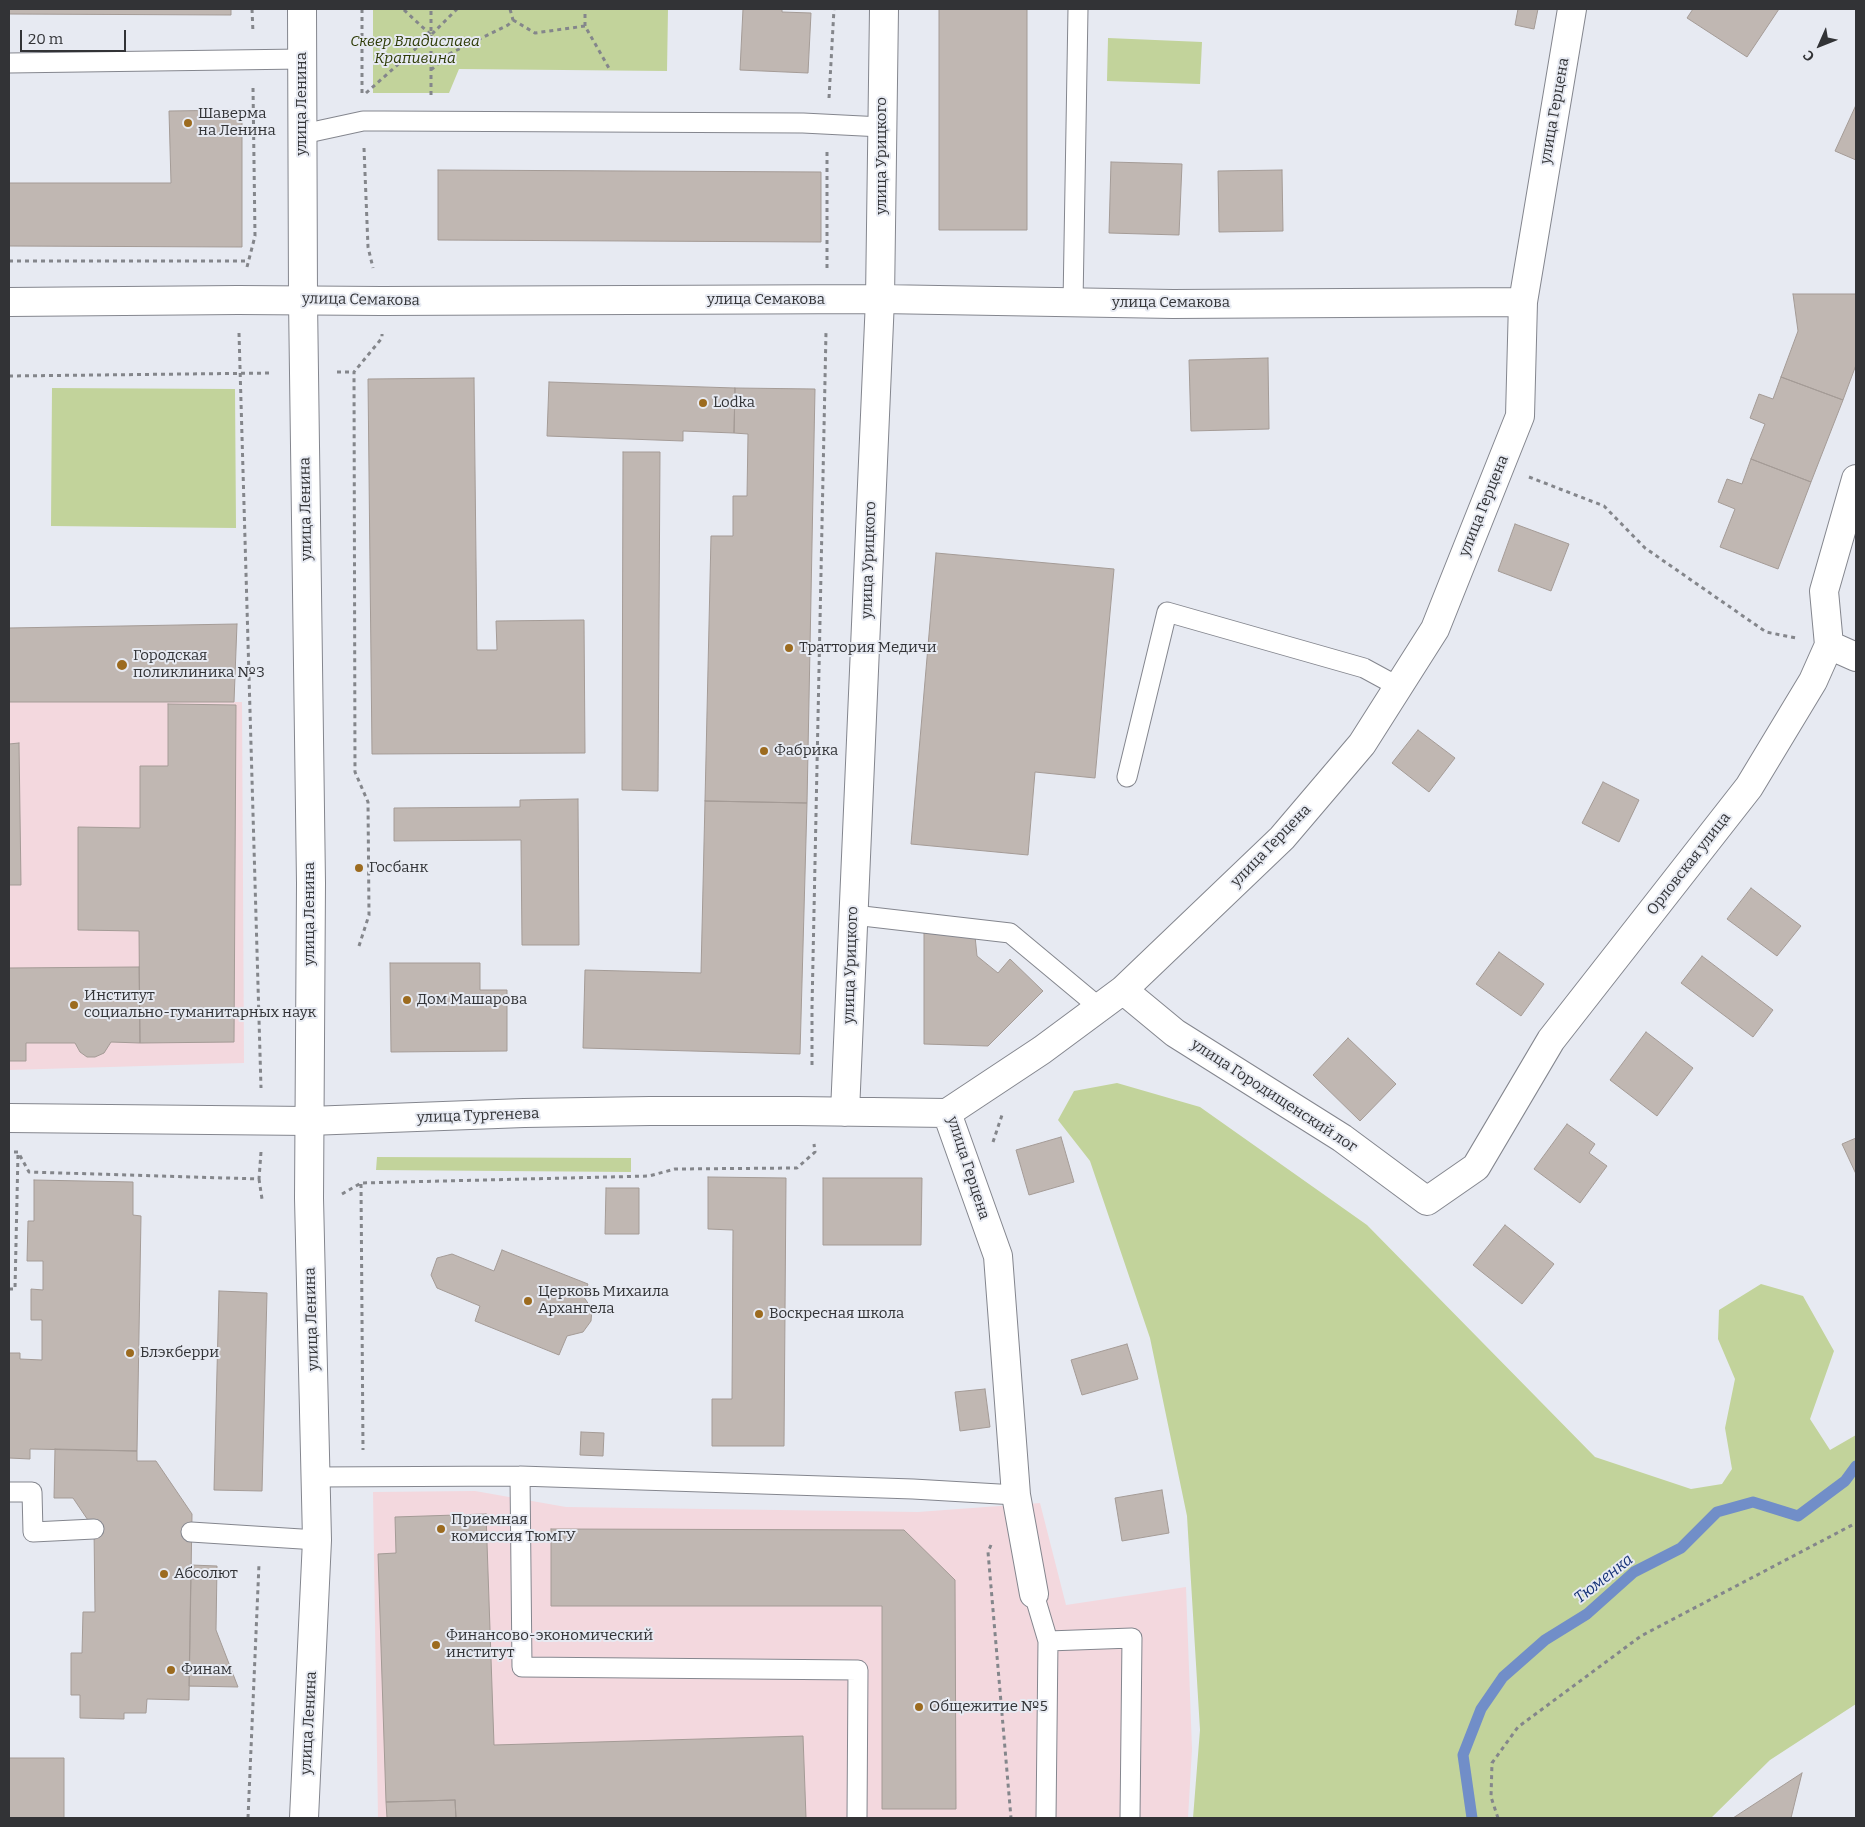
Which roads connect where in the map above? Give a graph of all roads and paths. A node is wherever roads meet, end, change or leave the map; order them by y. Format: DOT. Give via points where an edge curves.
graph roads {
  1 [pos="252,9"];
  2 [pos="302,9"];
  3 [pos="362,9"];
  4 [pos="402,9"];
  5 [pos="432,9"];
  6 [pos="457,9"];
  7 [pos="510,9"];
  8 [pos="585,9"];
  9 [pos="834,9"];
  10 [pos="884,9"];
  11 [pos="1078,9"];
  12 [pos="1572,9"];
  13 [pos="513,20"];
  14 [pos="585,26"];
  15 [pos="431,35"];
  16 [pos="302,59"];
  17 [pos="253,60"];
  18 [pos="9,63"];
  19 [pos="431,70"];
  20 [pos="610,70"];
  21 [pos="362,96"];
  22 [pos="372,96"];
  23 [pos="431,97"];
  24 [pos="363,121"];
  25 [pos="828,125"];
  26 [pos="882,127"];
  27 [pos="303,134"];
  28 [pos="248,261"];
  29 [pos="9,262"];
  30 [pos="827,299"];
  31 [pos="880,299"];
  32 [pos="238,300"];
  33 [pos="303,300"];
  34 [pos="382,301"];
  35 [pos="9,302"];
  36 [pos="1523,302"];
  37 [pos="1073,303"];
  38 [pos="240,374"];
  39 [pos="9,376"];
  40 [pos="1500,466"];
  41 [pos="1856,479"];
  42 [pos="1828,645"];
  43 [pos="1856,657"];
  44 [pos="1399,687"];
  45 [pos="1127,777"];
  46 [pos="854,915"];
  47 [pos="359,946"];
  48 [pos="1123,990"];
  49 [pos="1100,1008"];
  50 [pos="812,1111"];
  51 [pos="845,1112"];
  52 [pos="947,1113"];
  53 [pos="13,1118"];
  54 [pos="262,1120"];
  55 [pos="309,1121"];
  56 [pos="9,1152"];
  57 [pos="18,1152"];
  58 [pos="259,1179"];
  59 [pos="361,1183"];
  60 [pos="262,1199"];
  61 [pos="335,1199"];
  62 [pos="1427,1201"];
  63 [pos="9,1288"];
  64 [pos="363,1476"];
  65 [pos="520,1476"];
  66 [pos="316,1478"];
  67 [pos="9,1492"];
  68 [pos="1016,1496"];
  69 [pos="1856,1523"];
  70 [pos="94,1529"];
  71 [pos="191,1532"];
  72 [pos="261,1536"];
  73 [pos="318,1540"];
  74 [pos="1034,1594"];
  75 [pos="1048,1642"];
  76 [pos="248,1818"];
  77 [pos="304,1818"];
  78 [pos="857,1818"];
  79 [pos="1046,1818"];
  80 [pos="1130,1818"];
  81 [pos="1498,1818"];
  1 -- 17 [label="path"];
  2 -- 16 [label="street, улица Ленина"];
  3 -- 21 [label="path"];
  4 -- 15 [label="path"];
  5 -- 15 [label="path"];
  6 -- 15 [label="path"];
  7 -- 13 [label="path"];
  8 -- 14 [label="path"];
  9 -- 25 [label="path"];
  10 -- 26 [label="street, улица Урицкого"];
  11 -- 37 [label="lane"];
  12 -- 36 [label="street, улица Герцена"];
  13 -- 14 [label="path" via="535,33"];
  13 -- 19 [label="path" via="449,54"];
  14 -- 20 [label="path"];
  15 -- 19 [label="path"];
  15 -- 21 [label="path"];
  16 -- 17 [label="lane"];
  16 -- 27 [label="street, улица Ленина"];
  17 -- 18 [label="lane"];
  17 -- 28 [label="path" via="255,236"];
  19 -- 23 [label="path"];
  21 -- 22 [label="path"];
  24 -- 25 [label="lane"];
  24 -- 27 [label="lane"];
  24 -- 34 [label="path" via="368,247"];
  25 -- 26 [label="lane"];
  25 -- 30 [label="path"];
  26 -- 31 [label="street, улица Урицкого"];
  27 -- 33 [label="street, улица Ленина"];
  28 -- 29 [label="path"];
  28 -- 32 [label="path"];
  30 -- 31 [label="street, улица Семакова"];
  30 -- 34 [label="street, улица Семакова"];
  30 -- 50 [label="path"];
  31 -- 37 [label="street, улица Семакова"];
  31 -- 46 [label="street, улица Урицкого"];
  32 -- 33 [label="street, улица Семакова"];
  32 -- 35 [label="street, улица Семакова"];
  32 -- 38 [label="path"];
  33 -- 34 [label="street, улица Семакова"];
  33 -- 55 [label="street, улица Ленина" via="311,882"];
  34 -- 47 [label="path" via="382,338 354,372 355,772 368,802 369,916"];
  36 -- 37 [label="street, улица Семакова"];
  36 -- 40 [label="street, улица Герцена" via="1520,416"];
  38 -- 39 [label="path"];
  38 -- 54 [label="path"];
  40 -- 42 [label="path" via="1604,506 1645,548 1766,632"];
  40 -- 44 [label="street, улица Герцена" via="1435,629"];
  41 -- 42 [label="street, Орловская улица" via="1824,592"];
  42 -- 43 [label="street"];
  42 -- 62 [label="street, Орловская улица" via="1813,681 1749,787 1551,1040 1476,1167"];
  44 -- 45 [label="lane" via="1364,668 1167,612"];
  44 -- 48 [label="street, улица Герцена" via="1362,744 1282,838"];
  46 -- 49 [label="lane" via="1010,933"];
  46 -- 51 [label="street, улица Урицкого"];
  48 -- 49 [label="street, улица Герцена"];
  48 -- 62 [label="street, улица Городищенский лог" via="1175,1033 1342,1138"];
  49 -- 52 [label="street, улица Герцена"];
  50 -- 51 [label="street, улица Тургенева"];
  50 -- 55 [label="street, улица Тургенева" via="524,1113"];
  50 -- 59 [label="path" via="814,1152 797,1168 675,1169 649,1176"];
  51 -- 52 [label="street, улица Тургенева"];
  52 -- 68 [label="street, улица Герцена" via="998,1256"];
  53 -- 54 [label="street, улица Тургенева"];
  53 -- 57 [label="path"];
  54 -- 55 [label="street, улица Тургенева"];
  54 -- 58 [label="path"];
  55 -- 66 [label="street, улица Ленина"];
  56 -- 57 [label="path"];
  57 -- 58 [label="path" via="29,1172"];
  57 -- 63 [label="path" via="15,1289"];
  58 -- 60 [label="path"];
  59 -- 61 [label="path"];
  59 -- 64 [label="path"];
  64 -- 65 [label="lane"];
  64 -- 66 [label="lane"];
  65 -- 68 [label="lane" via="904,1488"];
  65 -- 78 [label="lane" via="522,1667 858,1670"];
  66 -- 73 [label="street, улица Ленина"];
  67 -- 70 [label="lane" via="32,1492 32,1532"];
  68 -- 74 [label="street, улица Герцена"];
  69 -- 81 [label="path" via="1641,1636 1518,1727 1492,1763 1491,1797"];
  71 -- 72 [label="lane"];
  72 -- 73 [label="lane"];
  72 -- 76 [label="path"];
  73 -- 77 [label="street, улица Ленина"];
  74 -- 75 [label="lane"];
  75 -- 79 [label="lane"];
  75 -- 80 [label="lane" via="1132,1638"];
}
